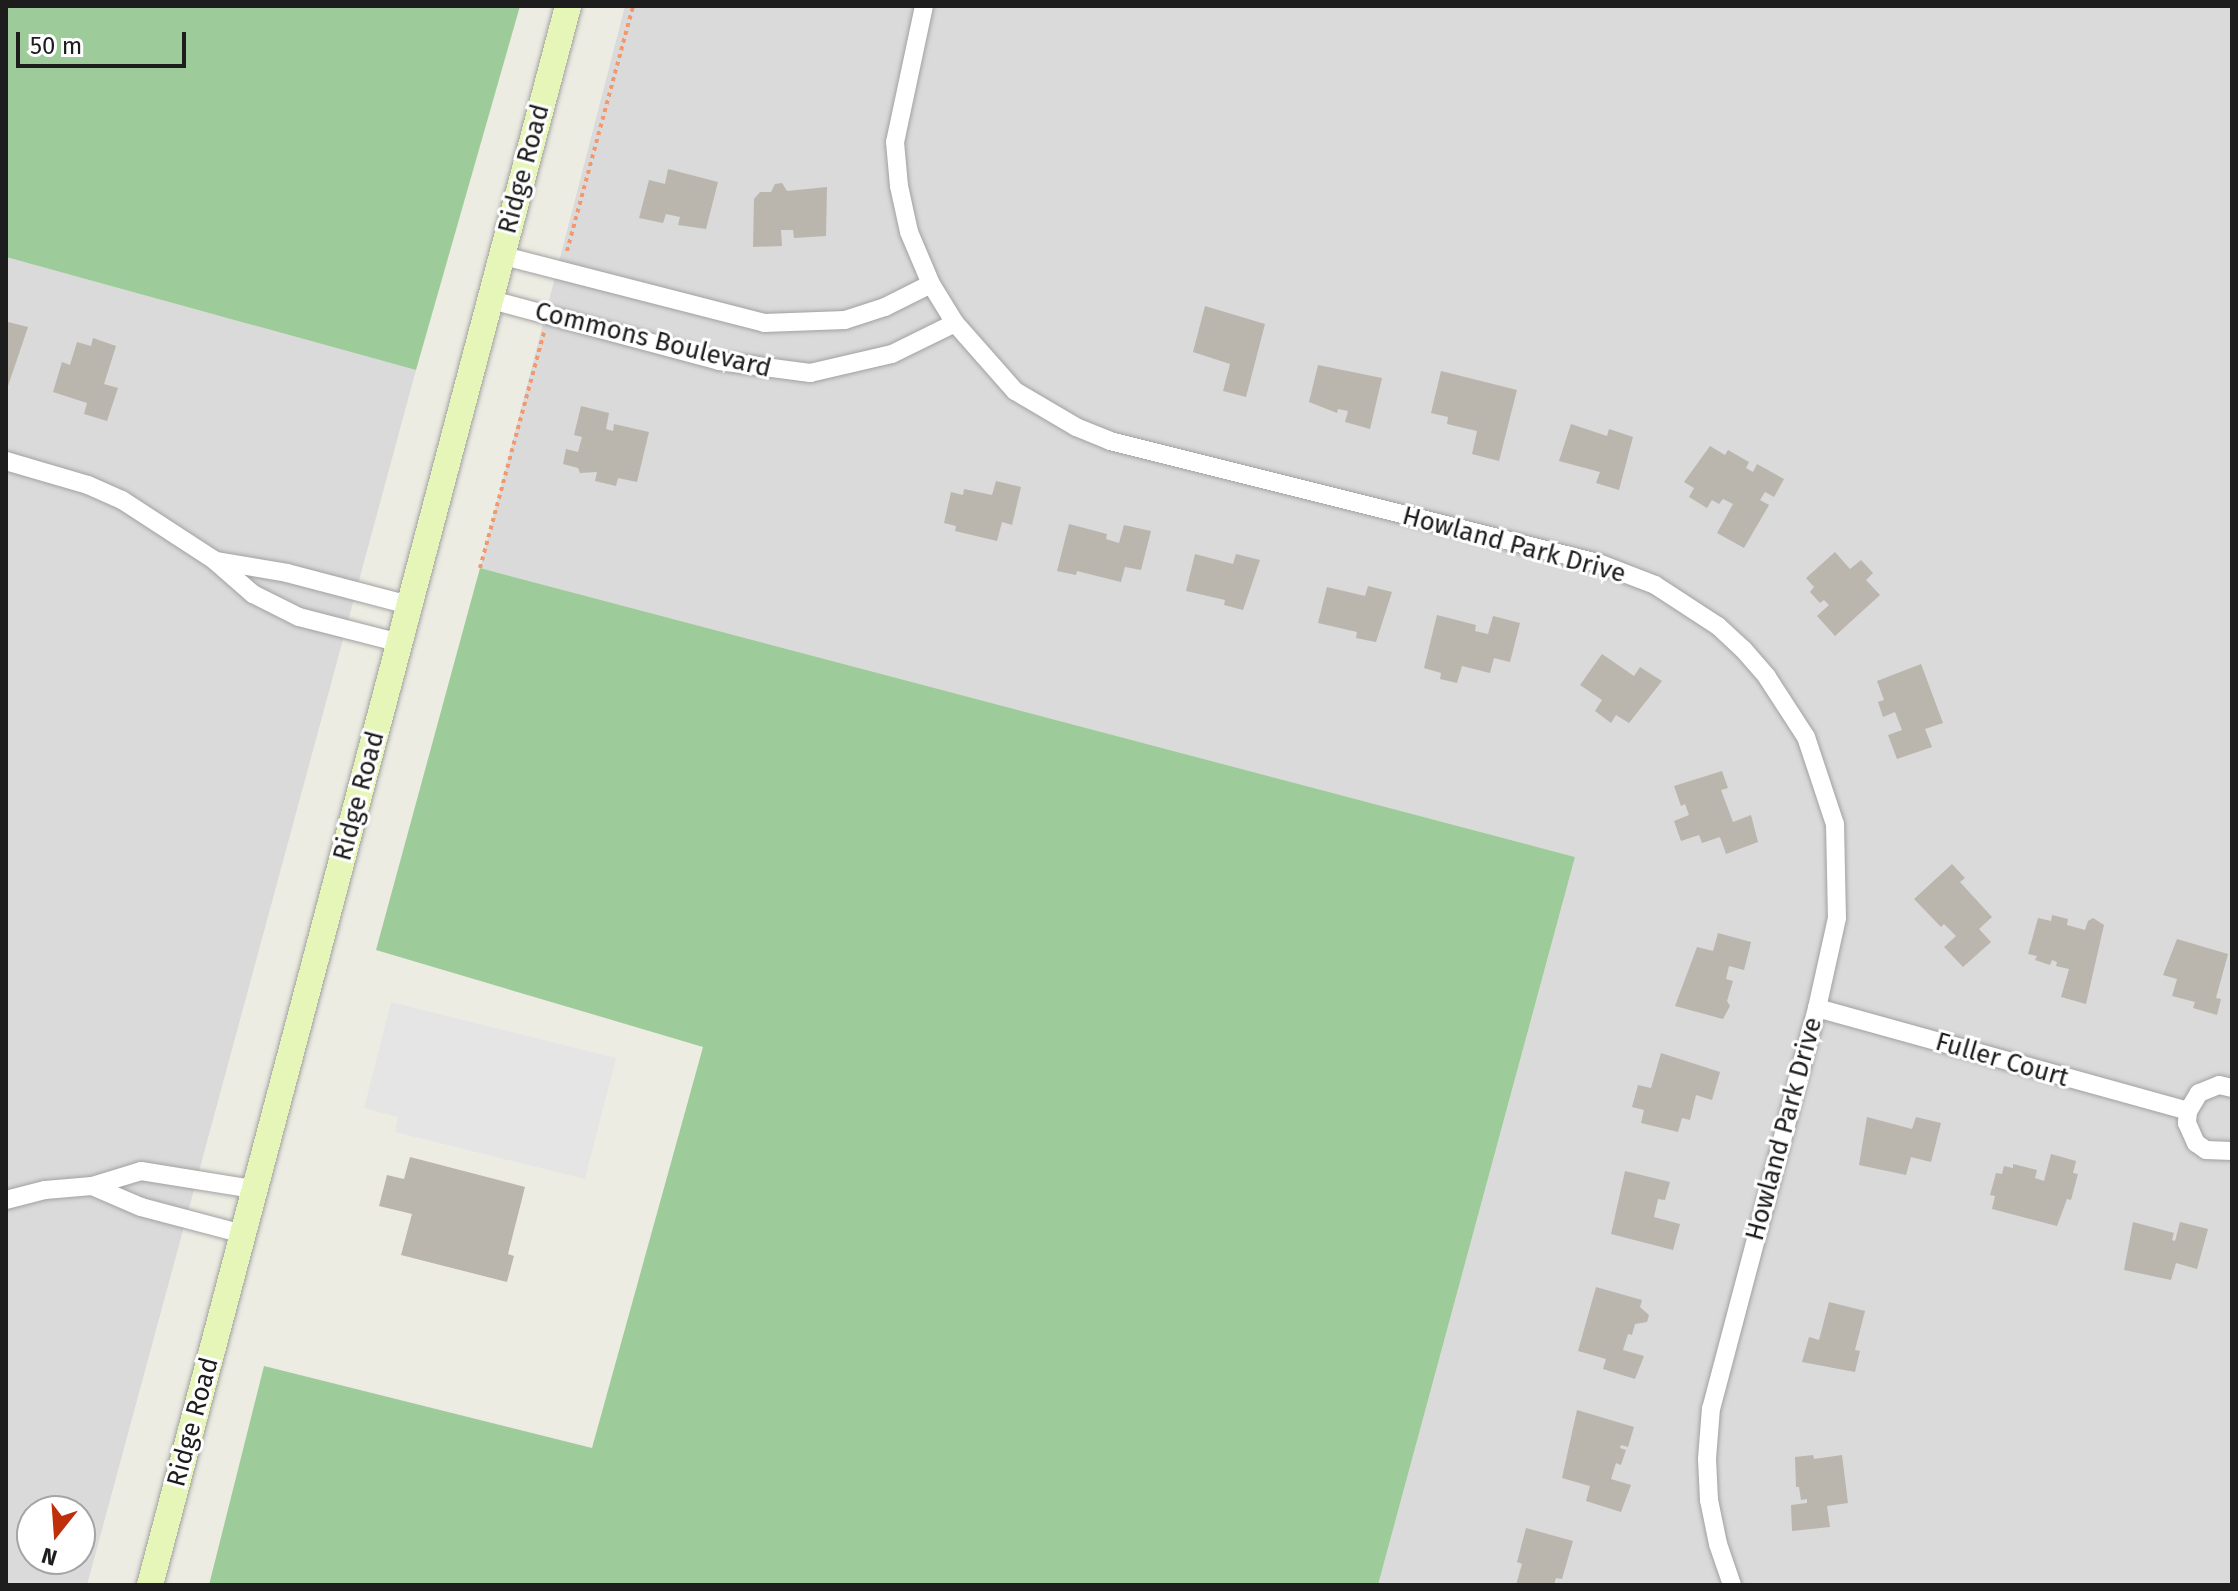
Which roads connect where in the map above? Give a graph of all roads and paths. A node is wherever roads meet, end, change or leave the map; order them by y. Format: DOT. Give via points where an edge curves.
graph roads {
  1 [pos="568,6"];
  2 [pos="924,6"];
  3 [pos="500,255"];
  4 [pos="931,284"];
  5 [pos="488,299"];
  6 [pos="955,323"];
  7 [pos="6,461"];
  8 [pos="214,560"];
  9 [pos="409,605"];
  10 [pos="400,643"];
  11 [pos="1817,1008"];
  12 [pos="2232,1088"];
  13 [pos="2188,1111"];
  14 [pos="2232,1151"];
  15 [pos="92,1186"];
  16 [pos="254,1189"];
  17 [pos="6,1200"];
  18 [pos="243,1234"];
  19 [pos="150,1585"];
  20 [pos="1732,1585"];
  1 -- 3 [label="street, Ridge Road"];
  2 -- 4 [label="street, Howland Park Drive" via="895,142 909,232"];
  3 -- 4 [label="street, Commons Boulevard" via="764,323 845,320"];
  3 -- 5 [label="street, Ridge Road"];
  4 -- 6 [label="street, Howland Park Drive"];
  5 -- 6 [label="street, Commons Boulevard" via="719,361 810,373 892,354"];
  5 -- 9 [label="street, Ridge Road"];
  6 -- 11 [label="street, Howland Park Drive" via="1015,391 1076,427 1144,450 1598,563 1655,585 1718,626 1786,703 1806,737 1835,824 1837,918"];
  7 -- 8 [label="street" via="122,500"];
  8 -- 9 [label="street"];
  8 -- 10 [label="street" via="253,594 299,617"];
  9 -- 10 [label="street, Ridge Road"];
  10 -- 16 [label="street, Ridge Road"];
  11 -- 13 [label="street, Fuller Court"];
  11 -- 20 [label="street, Howland Park Drive" via="1711,1408 1709,1500"];
  12 -- 13 [label="street" via="2208,1088"];
  13 -- 14 [label="street" via="2196,1143 2217,1153"];
  15 -- 16 [label="street" via="141,1171"];
  15 -- 17 [label="street"];
  15 -- 18 [label="street" via="141,1207"];
  16 -- 18 [label="street, Ridge Road"];
  18 -- 19 [label="street, Ridge Road"];
}
